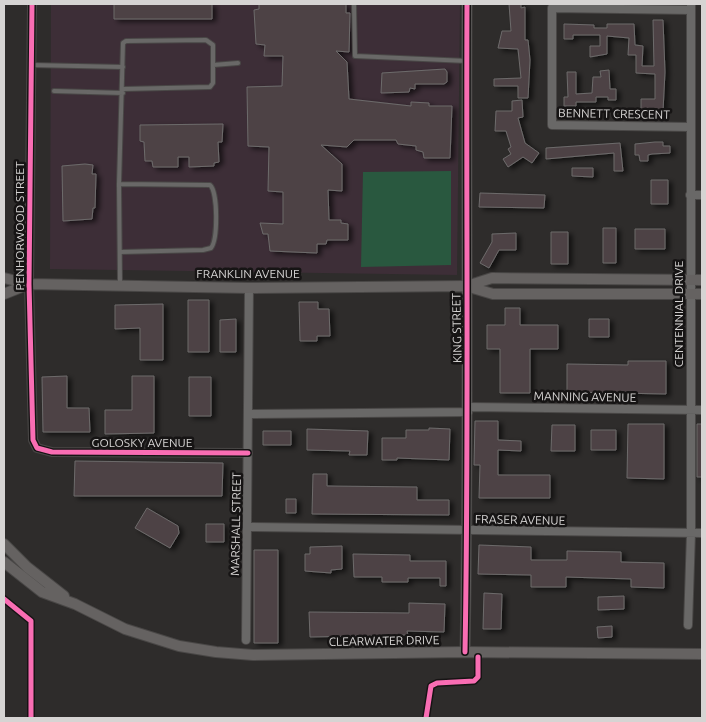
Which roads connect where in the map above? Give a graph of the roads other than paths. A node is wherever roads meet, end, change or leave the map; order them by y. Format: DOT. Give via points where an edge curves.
graph roads {
  1 [pos="32,4"];
  2 [pos="354,4"];
  3 [pos="467,4"];
  4 [pos="691,7"];
  5 [pos="467,61"];
  6 [pos="238,63"];
  7 [pos="31,65"];
  8 [pos="213,65"];
  9 [pos="123,67"];
  10 [pos="54,91"];
  11 [pos="123,91"];
  12 [pos="691,127"];
  13 [pos="120,184"];
  14 [pos="690,195"];
  15 [pos="702,195"];
  16 [pos="120,252"];
  17 [pos="4,278"];
  18 [pos="690,280"];
  19 [pos="702,280"];
  20 [pos="30,284"];
  21 [pos="120,286"];
  22 [pos="466,286"];
  23 [pos="249,288"];
  24 [pos="4,294"];
  25 [pos="690,294"];
  26 [pos="702,294"];
  27 [pos="468,409"];
  28 [pos="690,410"];
  29 [pos="702,410"];
  30 [pos="249,414"];
  31 [pos="37,448"];
  32 [pos="248,454"];
  33 [pos="248,527"];
  34 [pos="467,530"];
  35 [pos="690,533"];
  36 [pos="702,533"];
  37 [pos="4,544"];
  38 [pos="4,562"];
  39 [pos="74,604"];
  40 [pos="688,625"];
  41 [pos="246,640"];
  42 [pos="465,652"];
  43 [pos="702,654"];
  1 -- 7 [label="street, PENHORWOOD STREET"];
  2 -- 5 [label="lane" via="355,56"];
  3 -- 5 [label="street, KING STREET"];
  4 -- 12 [label="street, CENTENNIAL DRIVE"];
  4 -- 12 [label="street, BENNETT CRESCENT" via="552,8 552,125"];
  5 -- 22 [label="street, KING STREET"];
  6 -- 8 [label="lane"];
  7 -- 9 [label="lane"];
  7 -- 20 [label="street, PENHORWOOD STREET"];
  8 -- 9 [label="lane" via="213,45 206,40 126,41 122,46"];
  8 -- 11 [label="lane" via="213,84 206,89"];
  9 -- 11 [label="lane"];
  10 -- 11 [label="lane"];
  11 -- 13 [label="lane"];
  12 -- 14 [label="street, CENTENNIAL DRIVE"];
  13 -- 16 [label="lane"];
  13 -- 16 [label="lane" via="210,185 215,192 216,237 211,248 204,250"];
  14 -- 15 [label="street"];
  14 -- 18 [label="street, CENTENNIAL DRIVE"];
  16 -- 21 [label="lane"];
  17 -- 20 [label="main road, FRANKLIN AVENUE"];
  18 -- 19 [label="main road, FRANKLIN AVENUE"];
  18 -- 22 [label="main road, FRANKLIN AVENUE" via="492,278"];
  18 -- 25 [label="street, CENTENNIAL DRIVE"];
  20 -- 21 [label="main road, FRANKLIN AVENUE"];
  20 -- 24 [label="main road, FRANKLIN AVENUE"];
  20 -- 31 [label="street, PENHORWOOD STREET" via="32,429"];
  21 -- 23 [label="main road, FRANKLIN AVENUE"];
  22 -- 23 [label="main road, FRANKLIN AVENUE"];
  22 -- 25 [label="main road, FRANKLIN AVENUE" via="493,294"];
  22 -- 27 [label="street, KING STREET"];
  23 -- 30 [label="street, MARSHALL STREET"];
  25 -- 26 [label="main road, FRANKLIN AVENUE"];
  25 -- 28 [label="street, CENTENNIAL DRIVE"];
  27 -- 28 [label="street, MANNING AVENUE"];
  27 -- 30 [label="street, MANNING AVENUE"];
  27 -- 34 [label="street, KING STREET"];
  28 -- 29 [label="street, MANNING AVENUE"];
  28 -- 35 [label="street, CENTENNIAL DRIVE"];
  30 -- 32 [label="street, MARSHALL STREET"];
  31 -- 32 [label="street, GOLOSKY AVENUE" via="52,452"];
  32 -- 33 [label="street, MARSHALL STREET"];
  33 -- 34 [label="street, FRASER AVENUE"];
  33 -- 41 [label="street, MARSHALL STREET"];
  34 -- 35 [label="street, FRASER AVENUE"];
  34 -- 42 [label="street, KING STREET"];
  35 -- 36 [label="street, FRASER AVENUE"];
  35 -- 40 [label="street, CENTENNIAL DRIVE"];
  37 -- 39 [label="main road, CLEARWATER DRIVE"];
  38 -- 39 [label="main road, CLEARWATER DRIVE" via="42,592"];
  39 -- 42 [label="main road, CLEARWATER DRIVE" via="133,632 179,646 216,652 253,655"];
  42 -- 43 [label="main road, CLEARWATER DRIVE"];
}
